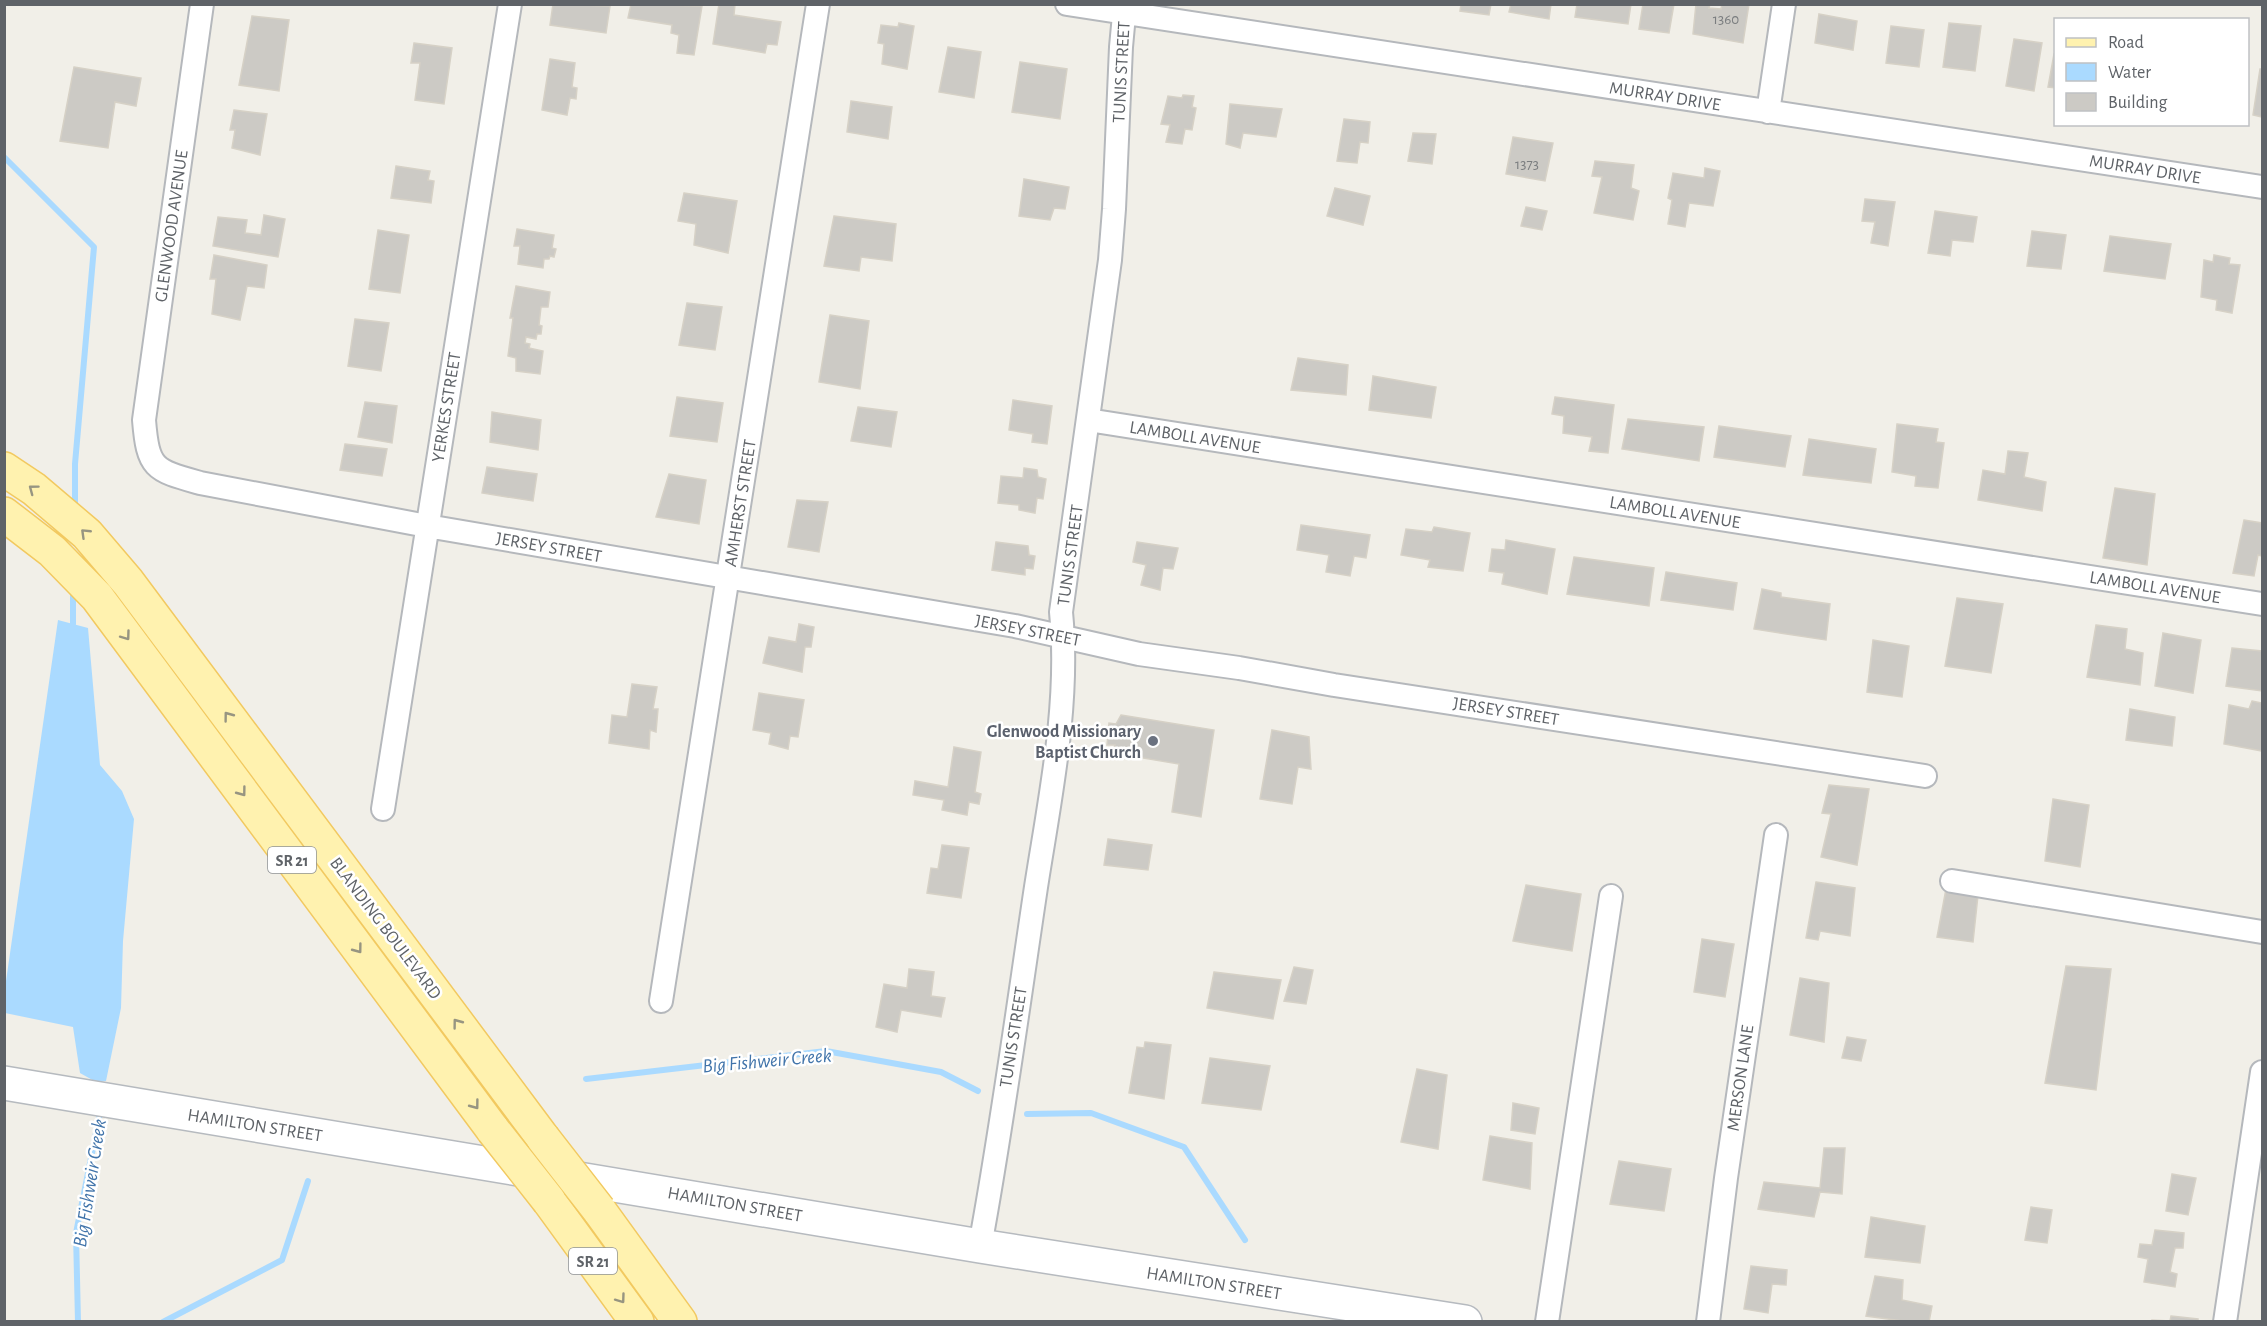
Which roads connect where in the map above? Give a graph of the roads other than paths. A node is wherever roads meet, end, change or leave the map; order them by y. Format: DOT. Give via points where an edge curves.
graph roads {
  1 [pos="202,4"];
  2 [pos="510,4"];
  3 [pos="818,4"];
  4 [pos="1066,4"];
  5 [pos="1784,4"];
  6 [pos="1124,9"];
  7 [pos="1768,112"];
  8 [pos="2262,187"];
  9 [pos="1088,420"];
  10 [pos="146,447"];
  11 [pos="4,469"];
  12 [pos="4,514"];
  13 [pos="428,526"];
  14 [pos="728,578"];
  15 [pos="2262,604"];
  16 [pos="1064,636"];
  17 [pos="1925,776"];
  18 [pos="383,809"];
  19 [pos="1776,835"];
  20 [pos="1952,881"];
  21 [pos="1611,896"];
  22 [pos="2262,932"];
  23 [pos="661,1001"];
  24 [pos="2262,1072"];
  25 [pos="4,1083"];
  26 [pos="980,1246"];
  27 [pos="637,1322"];
  28 [pos="680,1322"];
  29 [pos="1465,1322"];
  30 [pos="1547,1322"];
  31 [pos="1708,1322"];
  32 [pos="2225,1322"];
  1 -- 10 [label="street, GLENWOOD AVENUE" via="144,420"];
  2 -- 13 [label="street, YERKES STREET"];
  3 -- 14 [label="street, AMHERST STREET"];
  4 -- 6 [label="street, MURRAY DRIVE"];
  5 -- 7 [label="street"];
  6 -- 7 [label="street, MURRAY DRIVE"];
  6 -- 9 [label="street, TUNIS STREET" via="1113,219"];
  7 -- 8 [label="street, MURRAY DRIVE"];
  9 -- 15 [label="street, LAMBOLL AVENUE"];
  9 -- 16 [label="street, TUNIS STREET" via="1061,612"];
  10 -- 13 [label="street, JERSEY STREET" via="156,466 182,478"];
  28 -- 11 [label="main road, BLANDING BOULEVARD / SR 21, one-way, bridge" via="134,591 87,534"];
  12 -- 27 [label="main road, BLANDING BOULEVARD / SR 21, one-way, bridge" via="52,551 90,590"];
  13 -- 14 [label="street, JERSEY STREET"];
  13 -- 18 [label="street, YERKES STREET"];
  14 -- 16 [label="street, JERSEY STREET"];
  14 -- 23 [label="street, AMHERST STREET"];
  16 -- 17 [label="street, JERSEY STREET" via="1139,654"];
  16 -- 26 [label="street, TUNIS STREET" via="1054,769"];
  19 -- 31 [label="street, MERSON LANE" via="1725,1178"];
  20 -- 22 [label="street"];
  21 -- 30 [label="street"];
  24 -- 32 [label="street"];
  25 -- 26 [label="street, HAMILTON STREET"];
  26 -- 29 [label="street, HAMILTON STREET"];
}
